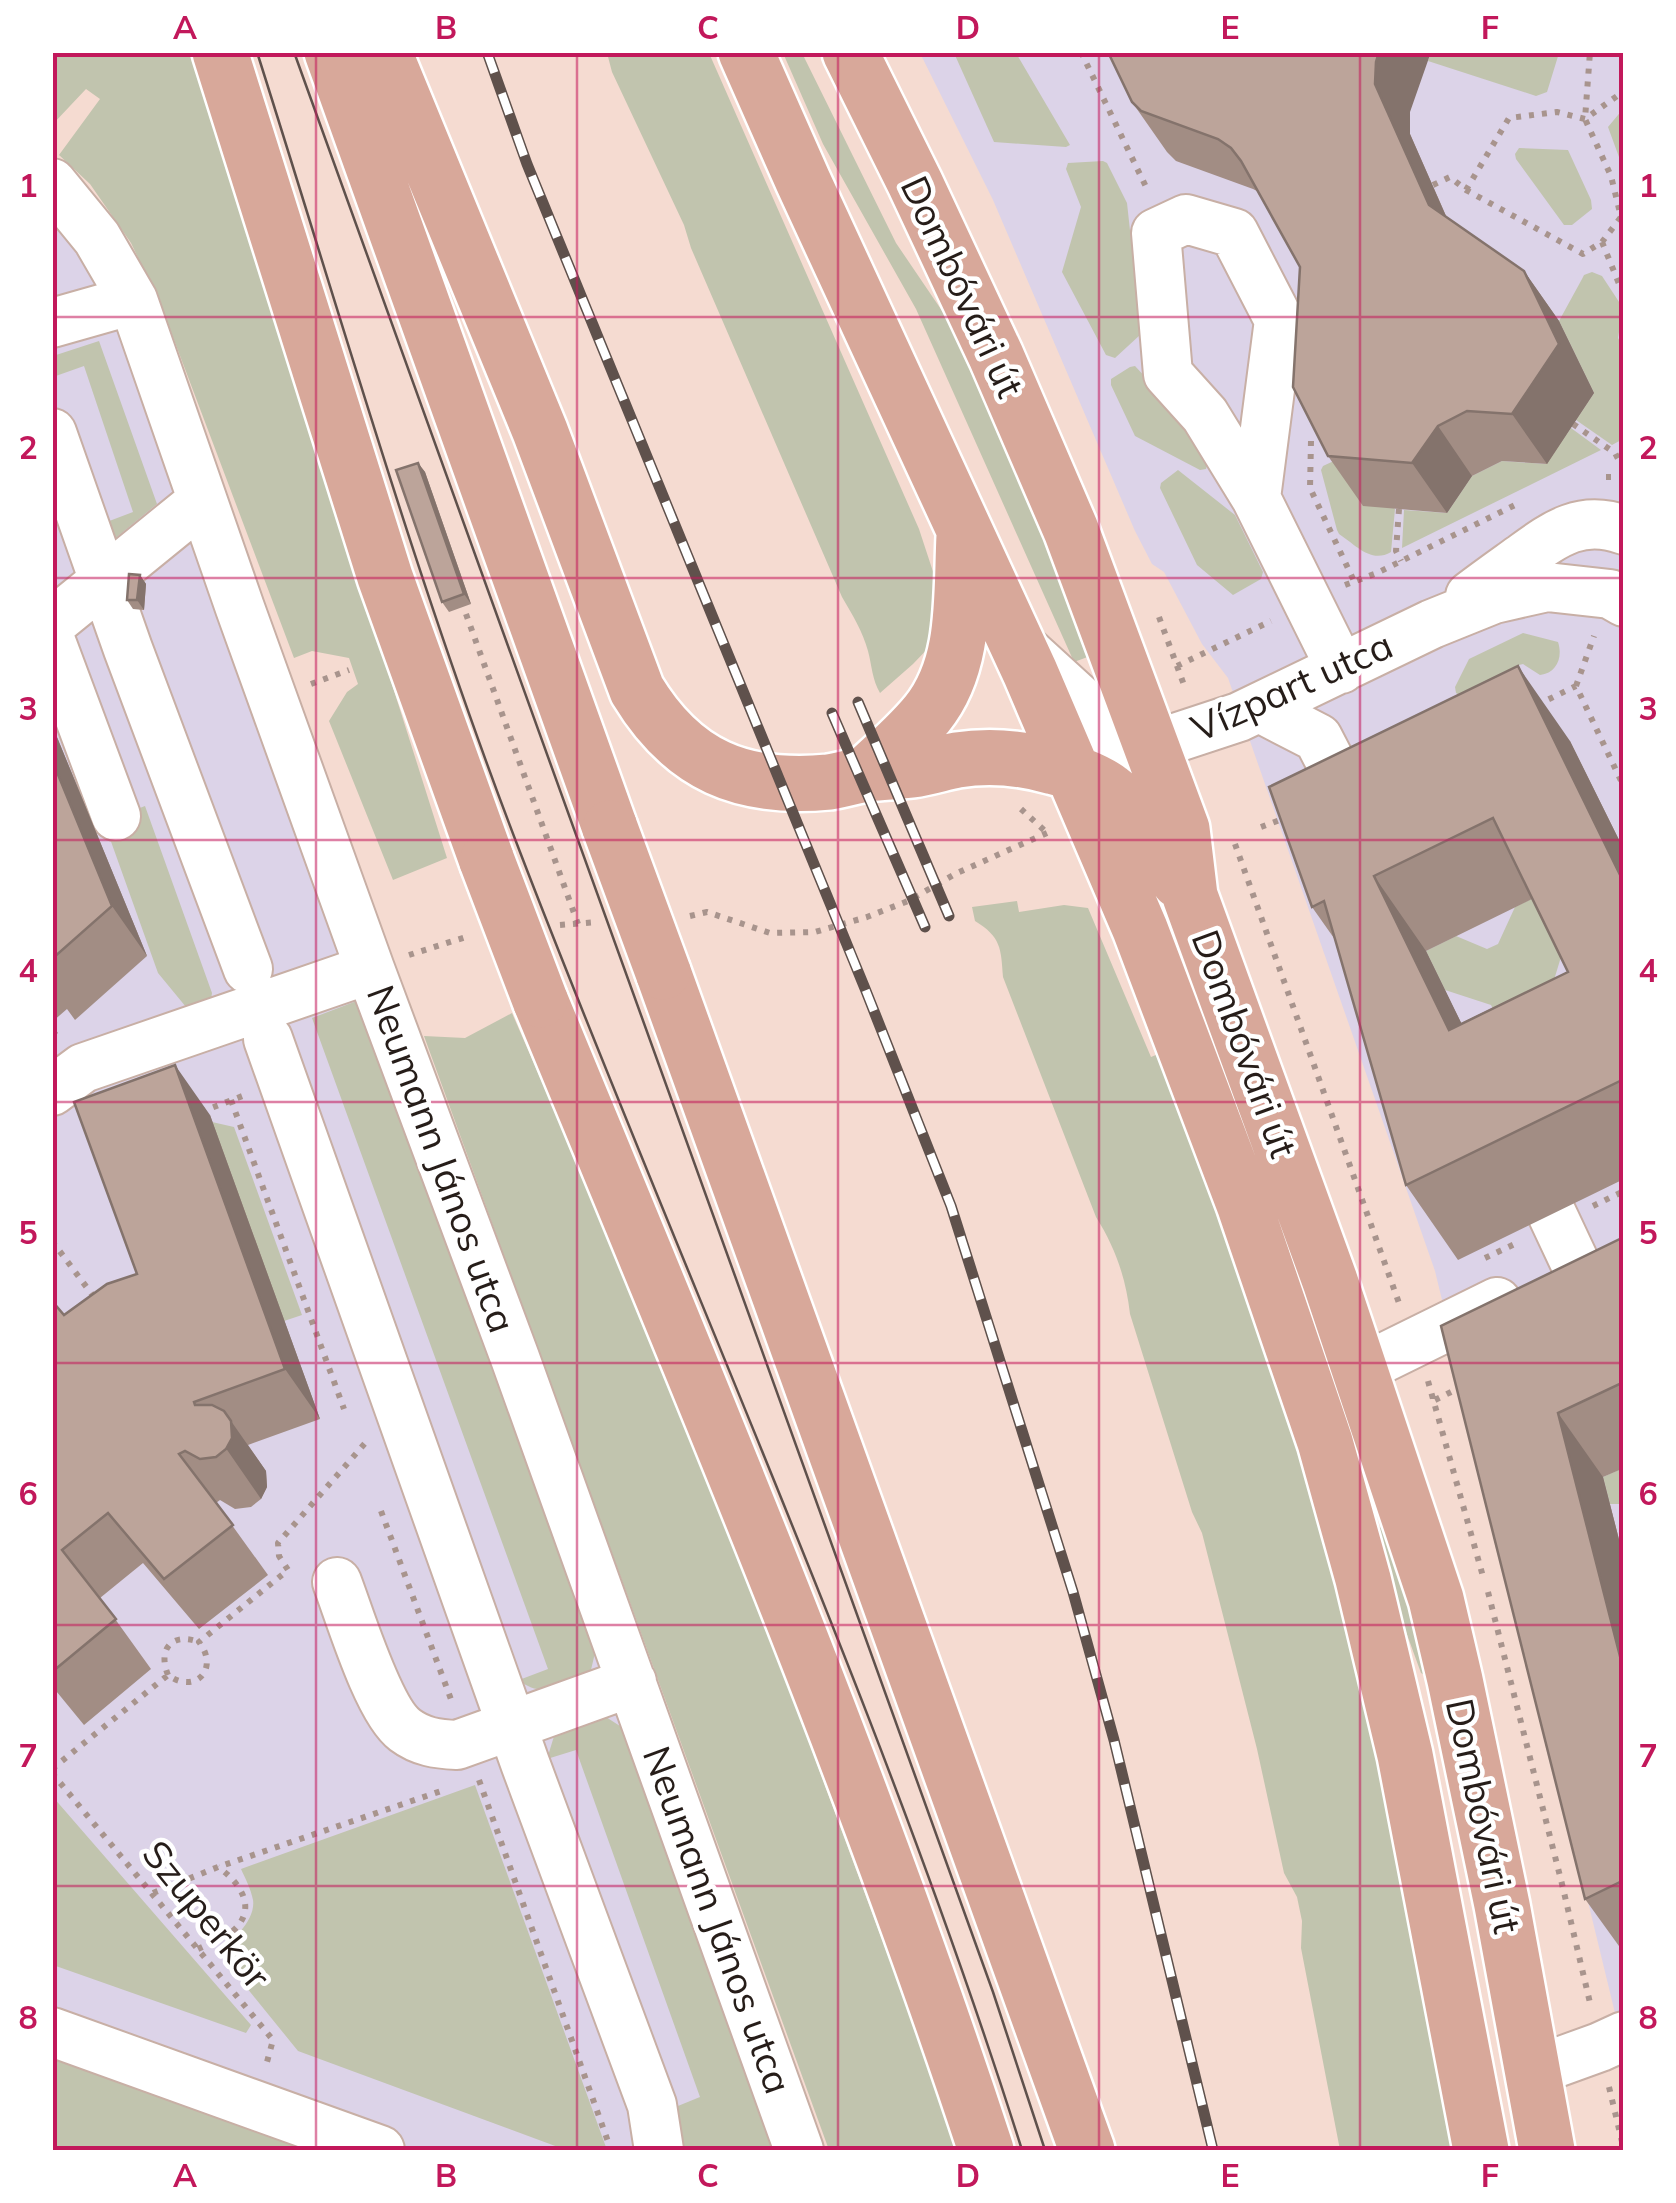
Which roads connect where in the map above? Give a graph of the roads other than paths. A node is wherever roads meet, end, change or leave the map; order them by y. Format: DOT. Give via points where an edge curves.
graph roads {
  1 [pos="220,52"];
  2 [pos="332,52"];
  3 [pos="384,52"];
  4 [pos="746,52"];
  5 [pos="850,52"];
  6 [pos="52,184"];
  7 [pos="133,300"];
  8 [pos="57,318"];
  9 [pos="1271,382"];
  10 [pos="1205,415"];
  11 [pos="52,433"];
  12 [pos="1256,498"];
  13 [pos="202,501"];
  14 [pos="964,528"];
  15 [pos="1619,564"];
  16 [pos="104,582"];
  17 [pos="52,623"];
  18 [pos="1432,624"];
  19 [pos="1016,642"];
  20 [pos="52,644"];
  21 [pos="1340,670"];
  22 [pos="1260,708"];
  23 [pos="1151,748"];
  24 [pos="1072,772"];
  25 [pos="866,774"];
  26 [pos="116,816"];
  27 [pos="1369,838"];
  28 [pos="1190,896"];
  29 [pos="370,969"];
  30 [pos="248,970"];
  31 [pos="275,1060"];
  32 [pos="52,1091"];
  33 [pos="1575,1236"];
  34 [pos="1361,1369"];
  35 [pos="337,1582"];
  36 [pos="632,1682"];
  37 [pos="519,1744"];
  38 [pos="1451,1991"];
  39 [pos="52,2032"];
  40 [pos="1624,2036"];
  41 [pos="1531,2072"];
  42 [pos="354,2146"];
  43 [pos="659,2150"];
  44 [pos="799,2150"];
  45 [pos="986,2150"];
  46 [pos="1087,2150"];
  47 [pos="1484,2150"];
  48 [pos="1546,2150"];
  1 -- 45 [label="main road, bridge" via="385,578 487,861 756,1525"];
  2 -- 46 [label="main road, bridge"];
  3 -- 25 [label="main road" via="650,711 686,750 737,775 797,783"];
  4 -- 14 [label="main road, Dombóvári út"];
  5 -- 23 [label="main road, Dombóvári út" via="1003,373"];
  6 -- 7 [label="street, Neumann János utca" via="98,238"];
  7 -- 8 [label="street"];
  7 -- 13 [label="street, Neumann János utca"];
  9 -- 10 [label="street" via="1236,411"];
  9 -- 10 [label="street" via="1279,320 1234,233 1186,220 1166,228 1156,233 1168,374"];
  9 -- 12 [label="street"];
  10 -- 12 [label="street"];
  11 -- 16 [label="street"];
  12 -- 21 [label="street"];
  13 -- 16 [label="street"];
  13 -- 29 [label="street, Neumann János utca"];
  14 -- 19 [label="main road, Dombóvári út"];
  14 -- 25 [label="main road" via="959,633 946,685 928,713"];
  15 -- 18 [label="street"];
  15 -- 18 [label="street" via="1586,524 1552,536"];
  16 -- 17 [label="street"];
  16 -- 30 [label="street"];
  18 -- 21 [label="street, Vízpart utca"];
  19 -- 23 [label="street" via="1110,727"];
  19 -- 24 [label="main road, Dombóvári út"];
  20 -- 26 [label="street"];
  21 -- 22 [label="street, Vízpart utca"];
  22 -- 23 [label="street, Vízpart utca"];
  22 -- 27 [label="street" via="1318,738"];
  23 -- 24 [label="street, Vízpart utca"];
  23 -- 28 [label="main road, Dombóvári út" via="1182,830"];
  24 -- 25 [label="main road" via="998,757"];
  24 -- 28 [label="main road" via="1110,790 1135,816"];
  24 -- 38 [label="main road, Dombóvári út" via="1188,1052 1325,1442 1401,1737"];
  28 -- 34 [label="main road, Dombóvári út"];
  29 -- 32 [label="street" via="83,1068"];
  29 -- 36 [label="street, Neumann János utca"];
  31 -- 37 [label="street"];
  33 -- 34 [label="street" via="1517,1318"];
  34 -- 41 [label="main road, Dombóvári út" via="1436,1600"];
  35 -- 37 [label="street" via="383,1704 404,1730 430,1743 456,1745 473,1760"];
  36 -- 37 [label="street"];
  36 -- 44 [label="street, Neumann János utca"];
  37 -- 43 [label="street" via="652,2104"];
  38 -- 41 [label="main road"];
  38 -- 47 [label="main road, Dombóvári út"];
  39 -- 42 [label="street"];
  40 -- 41 [label="street"];
  41 -- 47 [label="main road, Dombóvári út"];
  41 -- 48 [label="main road, Dombóvári út"];
}
